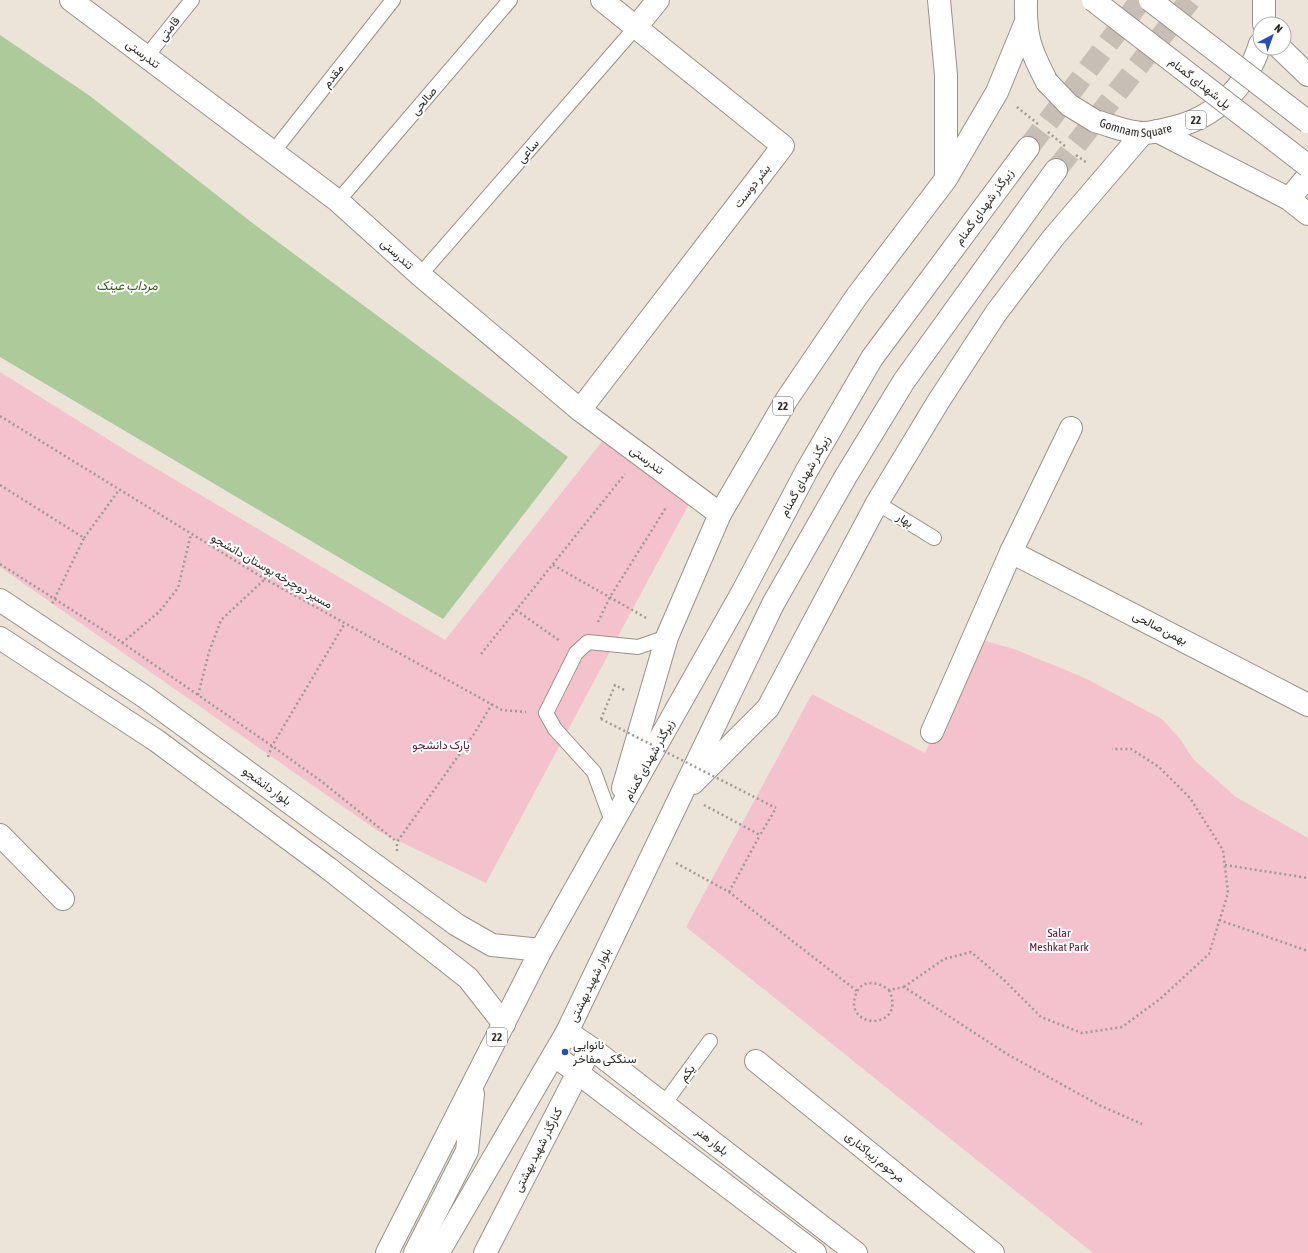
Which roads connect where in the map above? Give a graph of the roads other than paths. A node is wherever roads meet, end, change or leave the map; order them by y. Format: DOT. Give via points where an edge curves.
graph roads {
  1 [pos="71,0"];
  2 [pos="192,0"];
  3 [pos="393,0"];
  4 [pos="510,0"];
  5 [pos="602,0"];
  6 [pos="658,0"];
  7 [pos="938,0"];
  8 [pos="1026,0"];
  9 [pos="1093,0"];
  10 [pos="1150,0"];
  11 [pos="1264,0"];
  12 [pos="1264,16"];
  13 [pos="1025,24"];
  14 [pos="636,28"];
  15 [pos="1257,56"];
  16 [pos="1289,56"];
  17 [pos="146,57"];
  18 [pos="1308,74"];
  19 [pos="1308,122"];
  20 [pos="1150,132"];
  21 [pos="1028,148"];
  22 [pos="272,152"];
  23 [pos="1308,166"];
  24 [pos="1056,170"];
  25 [pos="1308,176"];
  26 [pos="946,179"];
  27 [pos="1289,199"];
  28 [pos="338,201"];
  29 [pos="1308,214"];
  30 [pos="420,275"];
  31 [pos="580,410"];
  32 [pos="1071,428"];
  33 [pos="877,503"];
  34 [pos="720,514"];
  35 [pos="934,538"];
  36 [pos="1011,552"];
  37 [pos="0,600"];
  38 [pos="668,634"];
  39 [pos="0,638"];
  40 [pos="145,697"];
  41 [pos="1308,705"];
  42 [pos="128,722"];
  43 [pos="932,732"];
  44 [pos="682,793"];
  45 [pos="613,824"];
  46 [pos="0,835"];
  47 [pos="63,899"];
  48 [pos="457,925"];
  49 [pos="541,950"];
  50 [pos="440,954"];
  51 [pos="504,1024"];
  52 [pos="567,1032"];
  53 [pos="710,1041"];
  54 [pos="591,1048"];
  55 [pos="554,1055"];
  56 [pos="756,1061"];
  57 [pos="578,1072"];
  58 [pos="474,1081"];
  59 [pos="664,1104"];
  60 [pos="387,1253"];
  61 [pos="415,1253"];
  62 [pos="438,1253"];
  63 [pos="485,1253"];
  64 [pos="815,1253"];
  65 [pos="856,1253"];
  66 [pos="993,1253"];
  1 -- 17 [label="main road, تندرستی"];
  2 -- 17 [label="lane, قامتی"];
  3 -- 22 [label="lane, مقدم"];
  4 -- 28 [label="lane, صالحی"];
  5 -- 14 [label="main road, بشر دوست"];
  6 -- 14 [label="main road"];
  7 -- 26 [label="main road" via="946,74"];
  8 -- 13 [label="main road, Gomnam Square / 22"];
  9 -- 23 [label="main road, پل شهدای گمنام, bridge"];
  10 -- 19 [label="main road, bridge"];
  11 -- 12 [label="main road"];
  13 -- 20 [label="main road, Gomnam Square / 22, bridge" via="1032,54 1047,82 1069,104 1096,121"];
  13 -- 26 [label="main road, 22" via="997,92"];
  14 -- 30 [label="lane, ساعی"];
  14 -- 31 [label="main road, بشر دوست" via="782,146"];
  15 -- 20 [label="main road, Gomnam Square / 22" via="1238,88 1215,110 1187,124"];
  16 -- 18 [label="main road"];
  17 -- 22 [label="main road, تندرستی"];
  20 -- 27 [label="main road"];
  20 -- 33 [label="main road" via="1053,238 996,313"];
  21 -- 45 [label="main road, زیرگذر شهدای گمنام" via="872,358 807,470 742,593"];
  22 -- 28 [label="main road, تندرستی"];
  24 -- 44 [label="main road" via="904,381 846,476 773,604"];
  25 -- 27 [label="main road"];
  26 -- 34 [label="main road, 22" via="857,296 796,386"];
  27 -- 29 [label="main road"];
  28 -- 30 [label="main road, تندرستی"];
  30 -- 31 [label="main road, تندرستی"];
  31 -- 34 [label="main road, تندرستی"];
  32 -- 36 [label="main road"];
  33 -- 35 [label="lane, بهار"];
  33 -- 44 [label="main road" via="768,708"];
  34 -- 38 [label="main road, 22"];
  36 -- 41 [label="main road, بهمن صالحی"];
  36 -- 43 [label="main road"];
  37 -- 40 [label="main road, بلوار دانشجو"];
  38 -- 45 [label="main road, 22"];
  38 -- 45 [label="lane" via="638,647 588,642 576,653 546,713 555,730 594,772"];
  39 -- 42 [label="main road"];
  40 -- 42 [label="main road"];
  40 -- 48 [label="main road, بلوار دانشجو"];
  42 -- 50 [label="main road" via="328,868"];
  44 -- 52 [label="main road, بلوار شهید بهشتی"];
  45 -- 49 [label="main road, 22"];
  46 -- 47 [label="main road"];
  48 -- 49 [label="main road, بلوار دانشجو" via="492,945"];
  48 -- 50 [label="main road" via="462,933 462,942 458,950 449,955"];
  49 -- 51 [label="main road, 22"];
  50 -- 51 [label="main road" via="468,978"];
  51 -- 58 [label="main road, 22"];
  52 -- 54 [label="main road, بلوار هنر"];
  52 -- 55 [label="main road, بلوار شهید بهشتی"];
  53 -- 59 [label="lane, یکم"];
  54 -- 57 [label="main road, کنارگذر شهید بهشتی"];
  54 -- 59 [label="main road, بلوار هنر"];
  55 -- 57 [label="main road"];
  55 -- 62 [label="main road, بلوار شهید بهشتی"];
  56 -- 66 [label="main road, مرحوم زیباکناری"];
  57 -- 63 [label="main road, کنارگذر شهید بهشتی"];
  57 -- 64 [label="main road"];
  58 -- 60 [label="main road, 22"];
  58 -- 61 [label="main road" via="467,1151"];
  59 -- 65 [label="main road, بلوار هنر"];
}
